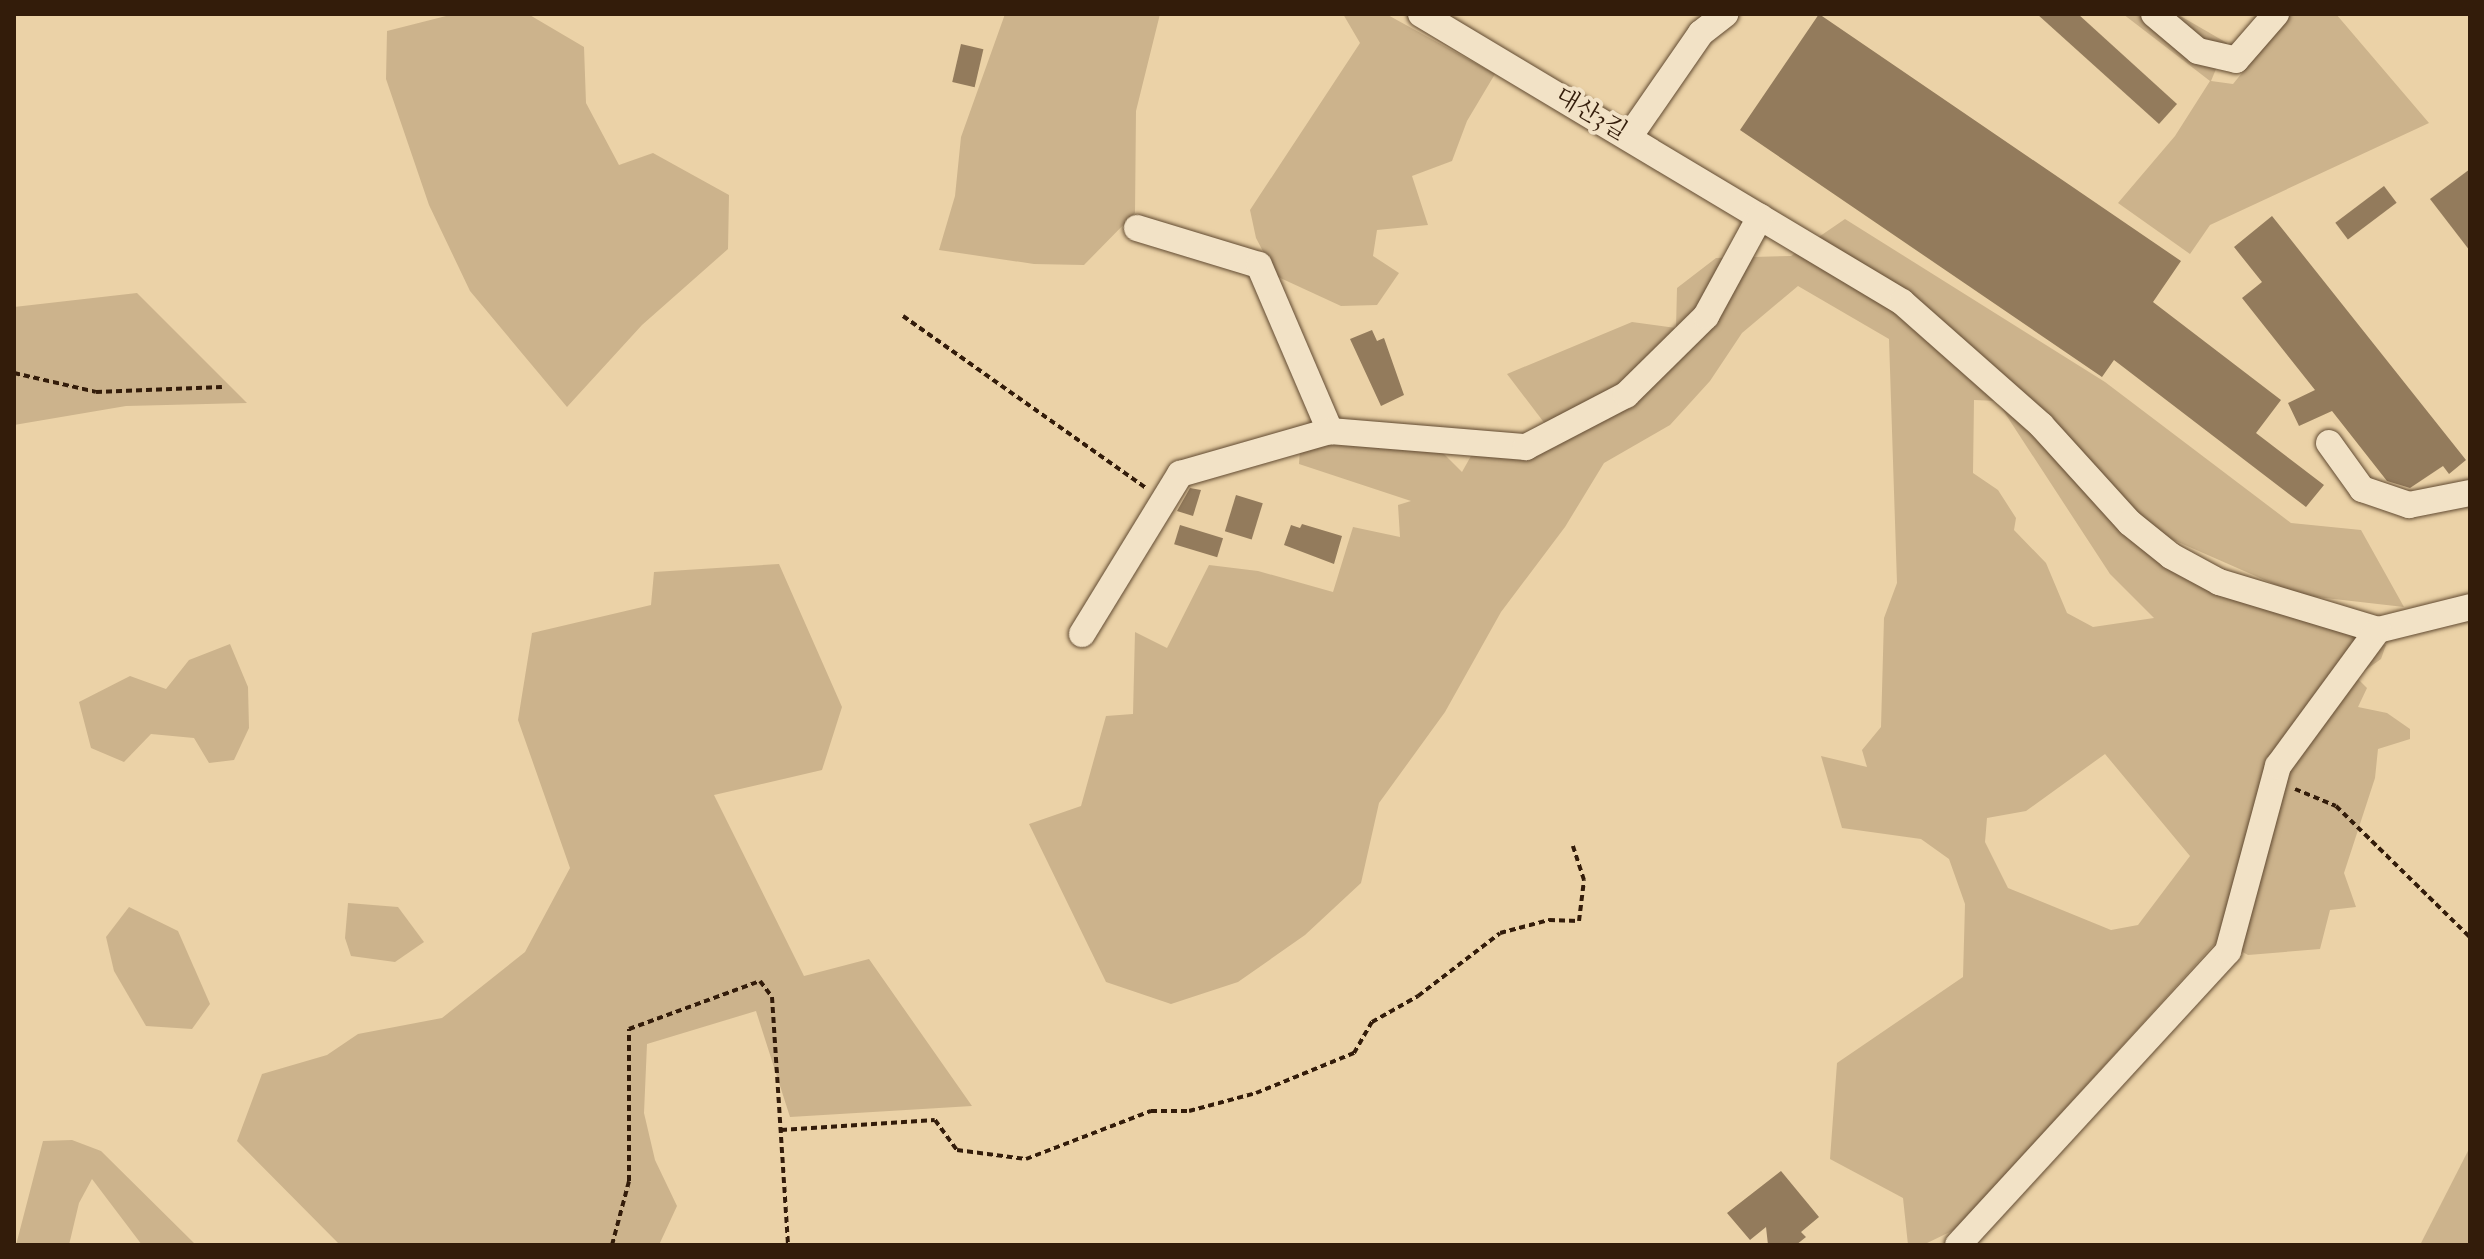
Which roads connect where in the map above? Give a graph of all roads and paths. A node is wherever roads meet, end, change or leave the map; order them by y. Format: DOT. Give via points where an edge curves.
graph roads {
  1 [pos="1421,14"];
  2 [pos="1725,14"];
  3 [pos="2154,14"];
  4 [pos="2276,14"];
  5 [pos="1629,137"];
  6 [pos="1760,217"];
  7 [pos="1137,228"];
  8 [pos="903,316"];
  9 [pos="14,373"];
  10 [pos="222,387"];
  11 [pos="1330,431"];
  12 [pos="2329,443"];
  13 [pos="2470,493"];
  14 [pos="1164,501"];
  15 [pos="2470,607"];
  16 [pos="2378,630"];
  17 [pos="1082,634"];
  18 [pos="2274,781"];
  19 [pos="1573,846"];
  20 [pos="2470,937"];
  21 [pos="781,1130"];
  22 [pos="612,1245"];
  23 [pos="788,1245"];
  24 [pos="1958,1245"];
  1 -- 5 [label="street, 대산3길"];
  2 -- 5 [label="street" via="1701,33"];
  3 -- 4 [label="street" via="2198,51 2236,60"];
  5 -- 6 [label="street, 대산3길"];
  6 -- 11 [label="street" via="1706,316 1626,395 1526,447"];
  6 -- 16 [label="street, 대산3길" via="1902,302 2041,425 2130,523 2171,556 2219,582"];
  7 -- 11 [label="street" via="1259,265"];
  8 -- 14 [label="path"];
  9 -- 10 [label="path" via="96,392"];
  11 -- 14 [label="street" via="1203,463 1180,474"];
  12 -- 13 [label="street" via="2362,489 2409,505"];
  14 -- 17 [label="street"];
  15 -- 16 [label="street"];
  16 -- 18 [label="street" via="2278,766"];
  18 -- 20 [label="path" via="2336,806"];
  18 -- 24 [label="street" via="2228,951"];
  19 -- 21 [label="path" via="1584,880 1579,921 1549,920 1500,933 1418,996 1372,1022 1354,1053 1256,1093 1189,1111 1151,1111 1026,1159 957,1150 935,1120"];
  21 -- 22 [label="path" via="772,997 760,981 629,1029 629,1181"];
  21 -- 23 [label="path"];
}
